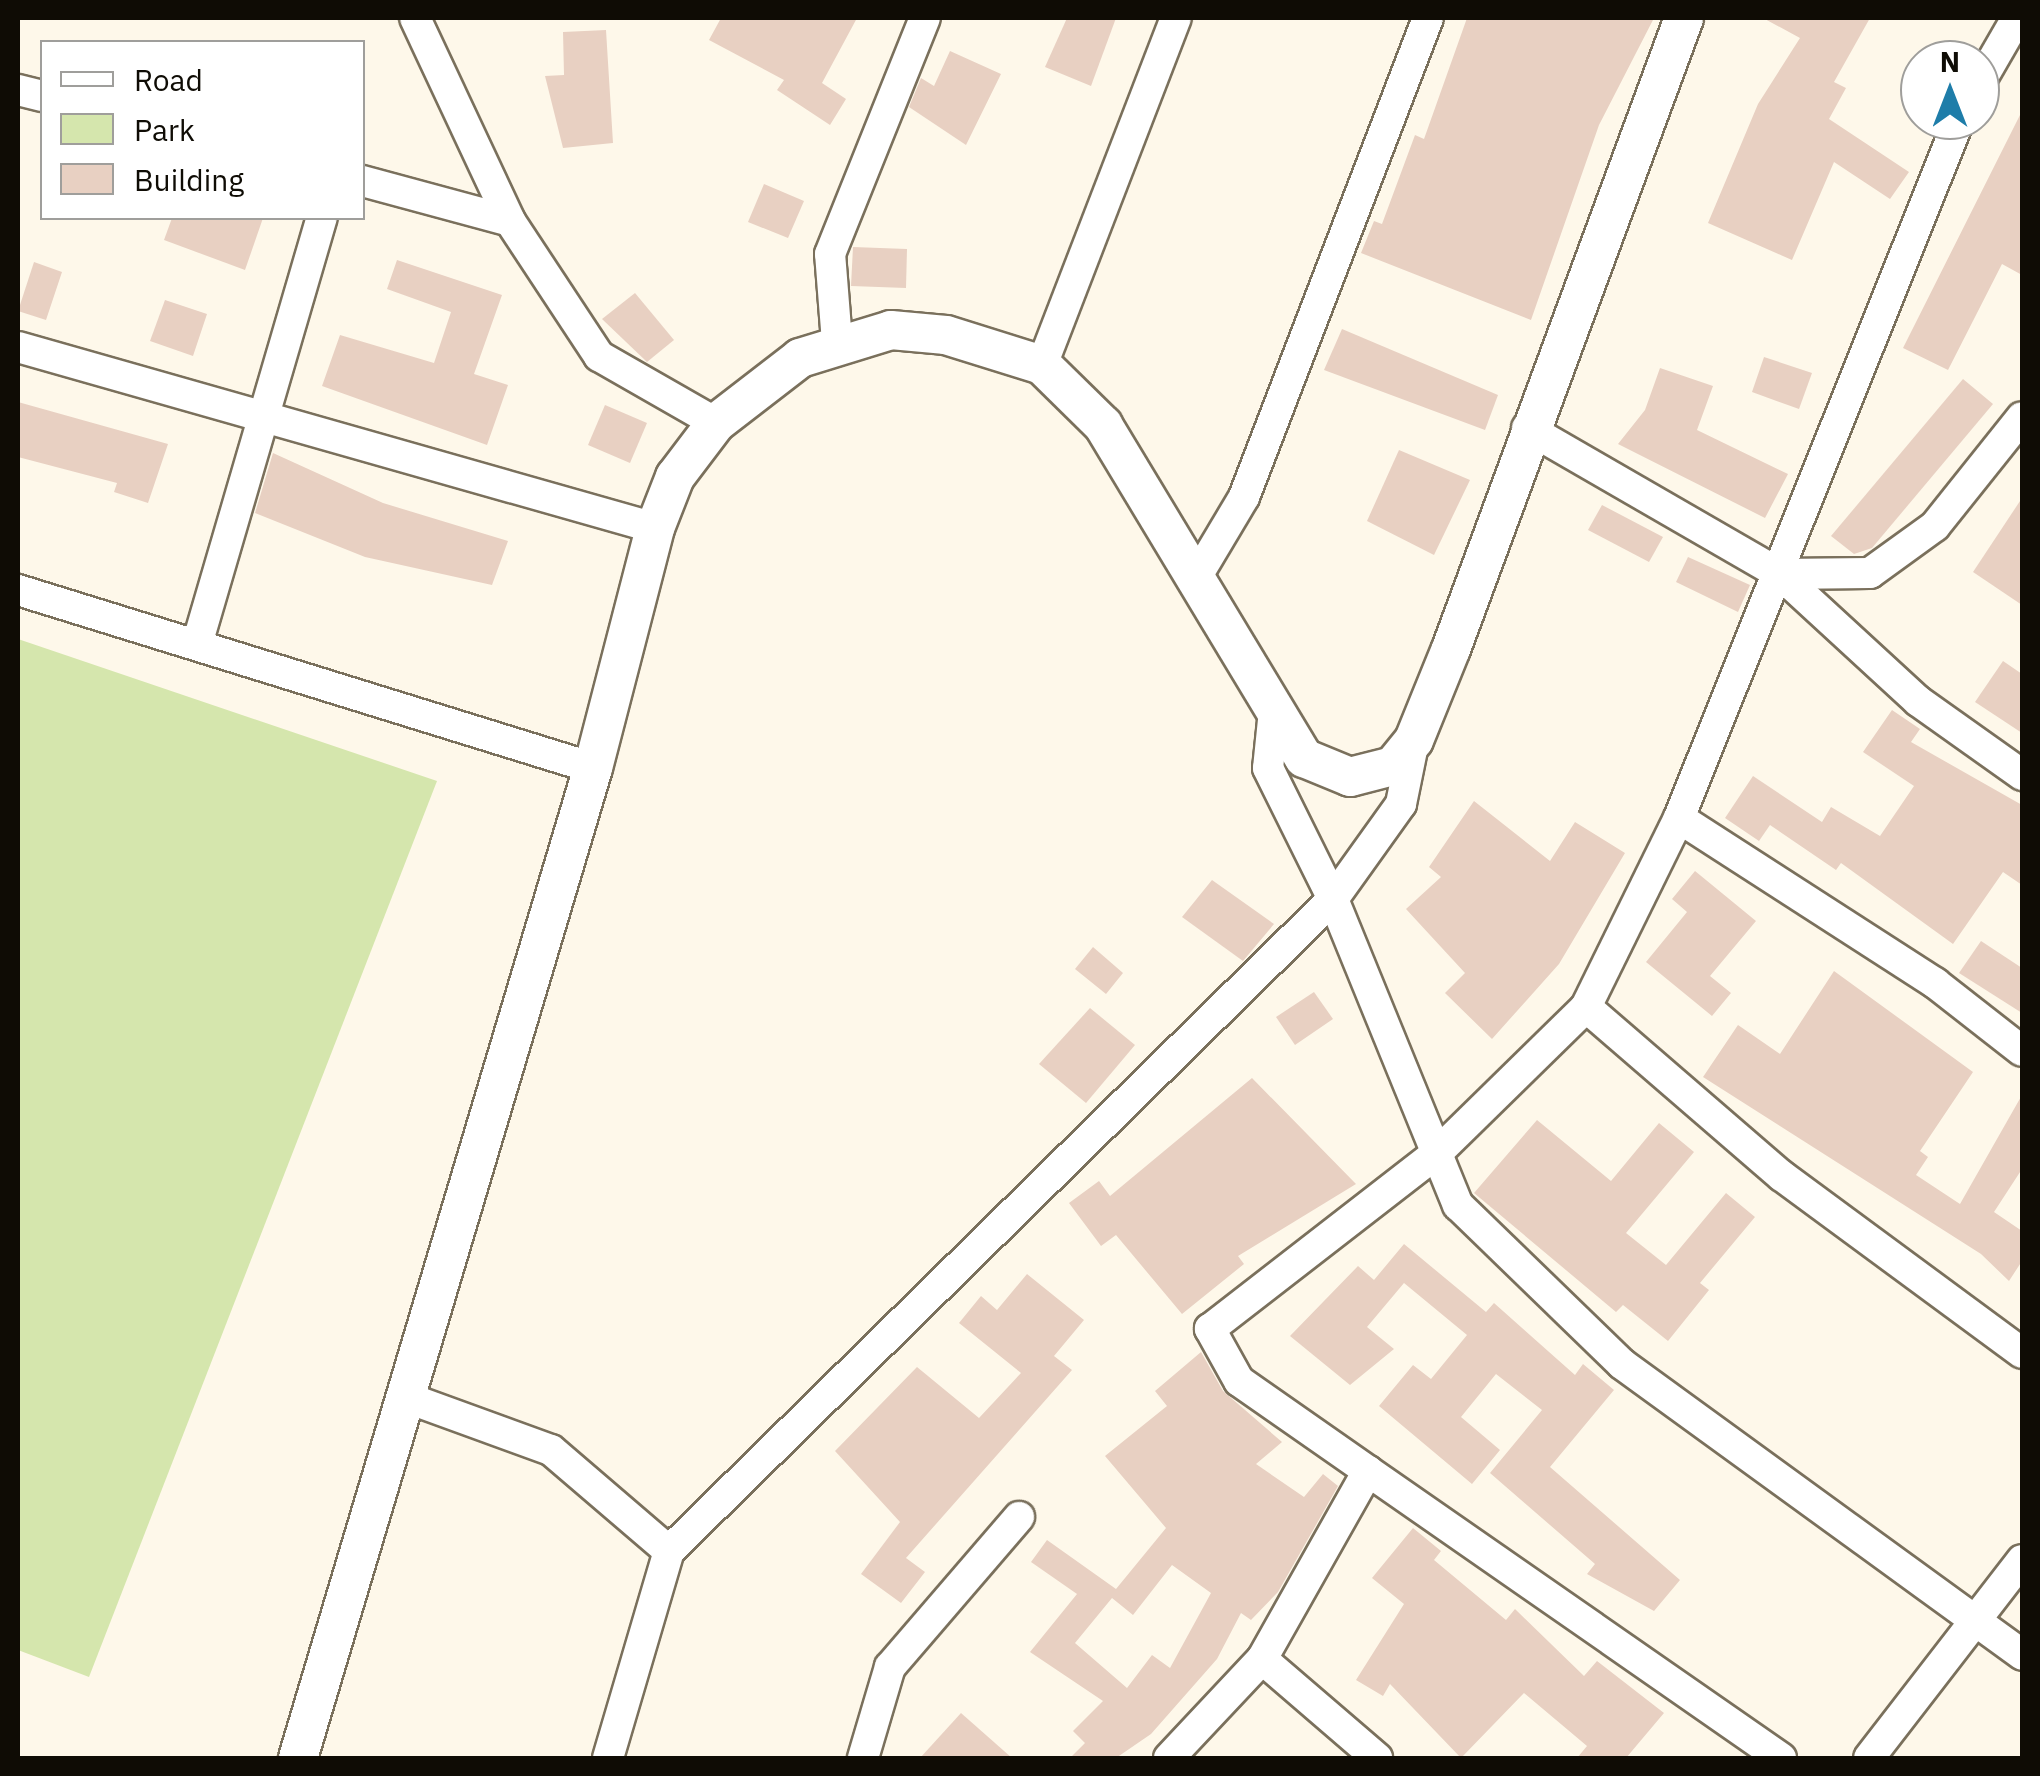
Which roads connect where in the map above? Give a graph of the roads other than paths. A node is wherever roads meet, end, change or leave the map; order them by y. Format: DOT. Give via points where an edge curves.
graph roads {
  1 [pos="415,18"];
  2 [pos="925,18"];
  3 [pos="1176,18"];
  4 [pos="1428,18"];
  5 [pos="1684,18"];
  6 [pos="2017,18"];
  7 [pos="2000,47"];
  8 [pos="1951,140"];
  9 [pos="365,182"];
  10 [pos="321,220"];
  11 [pos="510,220"];
  12 [pos="838,342"];
  13 [pos="18,347"];
  14 [pos="1042,365"];
  15 [pos="2022,416"];
  16 [pos="260,417"];
  17 [pos="716,424"];
  18 [pos="1527,428"];
  19 [pos="655,528"];
  20 [pos="1780,574"];
  21 [pos="1194,581"];
  22 [pos="18,590"];
  23 [pos="198,641"];
  24 [pos="1274,720"];
  25 [pos="1414,740"];
  26 [pos="593,768"];
  27 [pos="2022,776"];
  28 [pos="1678,818"];
  29 [pos="1333,899"];
  30 [pos="1586,1007"];
  31 [pos="2022,1051"];
  32 [pos="1437,1153"];
  33 [pos="2022,1353"];
  34 [pos="405,1397"];
  35 [pos="1368,1471"];
  36 [pos="1020,1517"];
  37 [pos="669,1551"];
  38 [pos="2022,1560"];
  39 [pos="1975,1620"];
  40 [pos="2022,1655"];
  41 [pos="1262,1658"];
  42 [pos="298,1758"];
  43 [pos="608,1758"];
  44 [pos="863,1758"];
  45 [pos="1168,1758"];
  46 [pos="1378,1758"];
  47 [pos="1781,1758"];
  48 [pos="1868,1758"];
  1 -- 11 [label="street"];
  2 -- 12 [label="street" via="830,254"];
  3 -- 14 [label="street"];
  4 -- 21 [label="street" via="1244,497"];
  5 -- 18 [label="street"];
  6 -- 7 [label="street"];
  8 -- 20 [label="street"];
  9 -- 11 [label="street"];
  10 -- 16 [label="street"];
  11 -- 17 [label="street" via="600,356"];
  12 -- 14 [label="street" via="891,330 946,335"];
  12 -- 17 [label="street" via="800,358"];
  13 -- 16 [label="street"];
  14 -- 21 [label="street" via="1103,425"];
  15 -- 20 [label="street" via="1935,526 1870,573"];
  16 -- 19 [label="street"];
  16 -- 23 [label="street"];
  17 -- 19 [label="street" via="675,477"];
  18 -- 20 [label="street"];
  18 -- 25 [label="street"];
  19 -- 26 [label="street"];
  20 -- 27 [label="street" via="1918,701"];
  20 -- 28 [label="street"];
  21 -- 24 [label="street"];
  22 -- 23 [label="street"];
  23 -- 26 [label="street"];
  24 -- 25 [label="street" via="1304,758 1350,777 1393,766"];
  24 -- 29 [label="street" via="1268,768"];
  25 -- 29 [label="street" via="1402,804"];
  26 -- 34 [label="street"];
  28 -- 30 [label="street"];
  28 -- 31 [label="street" via="1935,982"];
  29 -- 32 [label="street"];
  29 -- 37 [label="street"];
  30 -- 32 [label="street"];
  30 -- 33 [label="street" via="1782,1176"];
  32 -- 35 [label="street" via="1210,1328 1239,1381"];
  32 -- 39 [label="street" via="1458,1206 1622,1364"];
  34 -- 37 [label="street" via="551,1450"];
  34 -- 42 [label="street"];
  35 -- 41 [label="street"];
  35 -- 47 [label="street"];
  36 -- 44 [label="street" via="890,1667"];
  37 -- 43 [label="street"];
  38 -- 39 [label="street"];
  39 -- 40 [label="street"];
  39 -- 48 [label="street"];
  41 -- 45 [label="street"];
  41 -- 46 [label="street"];
}
